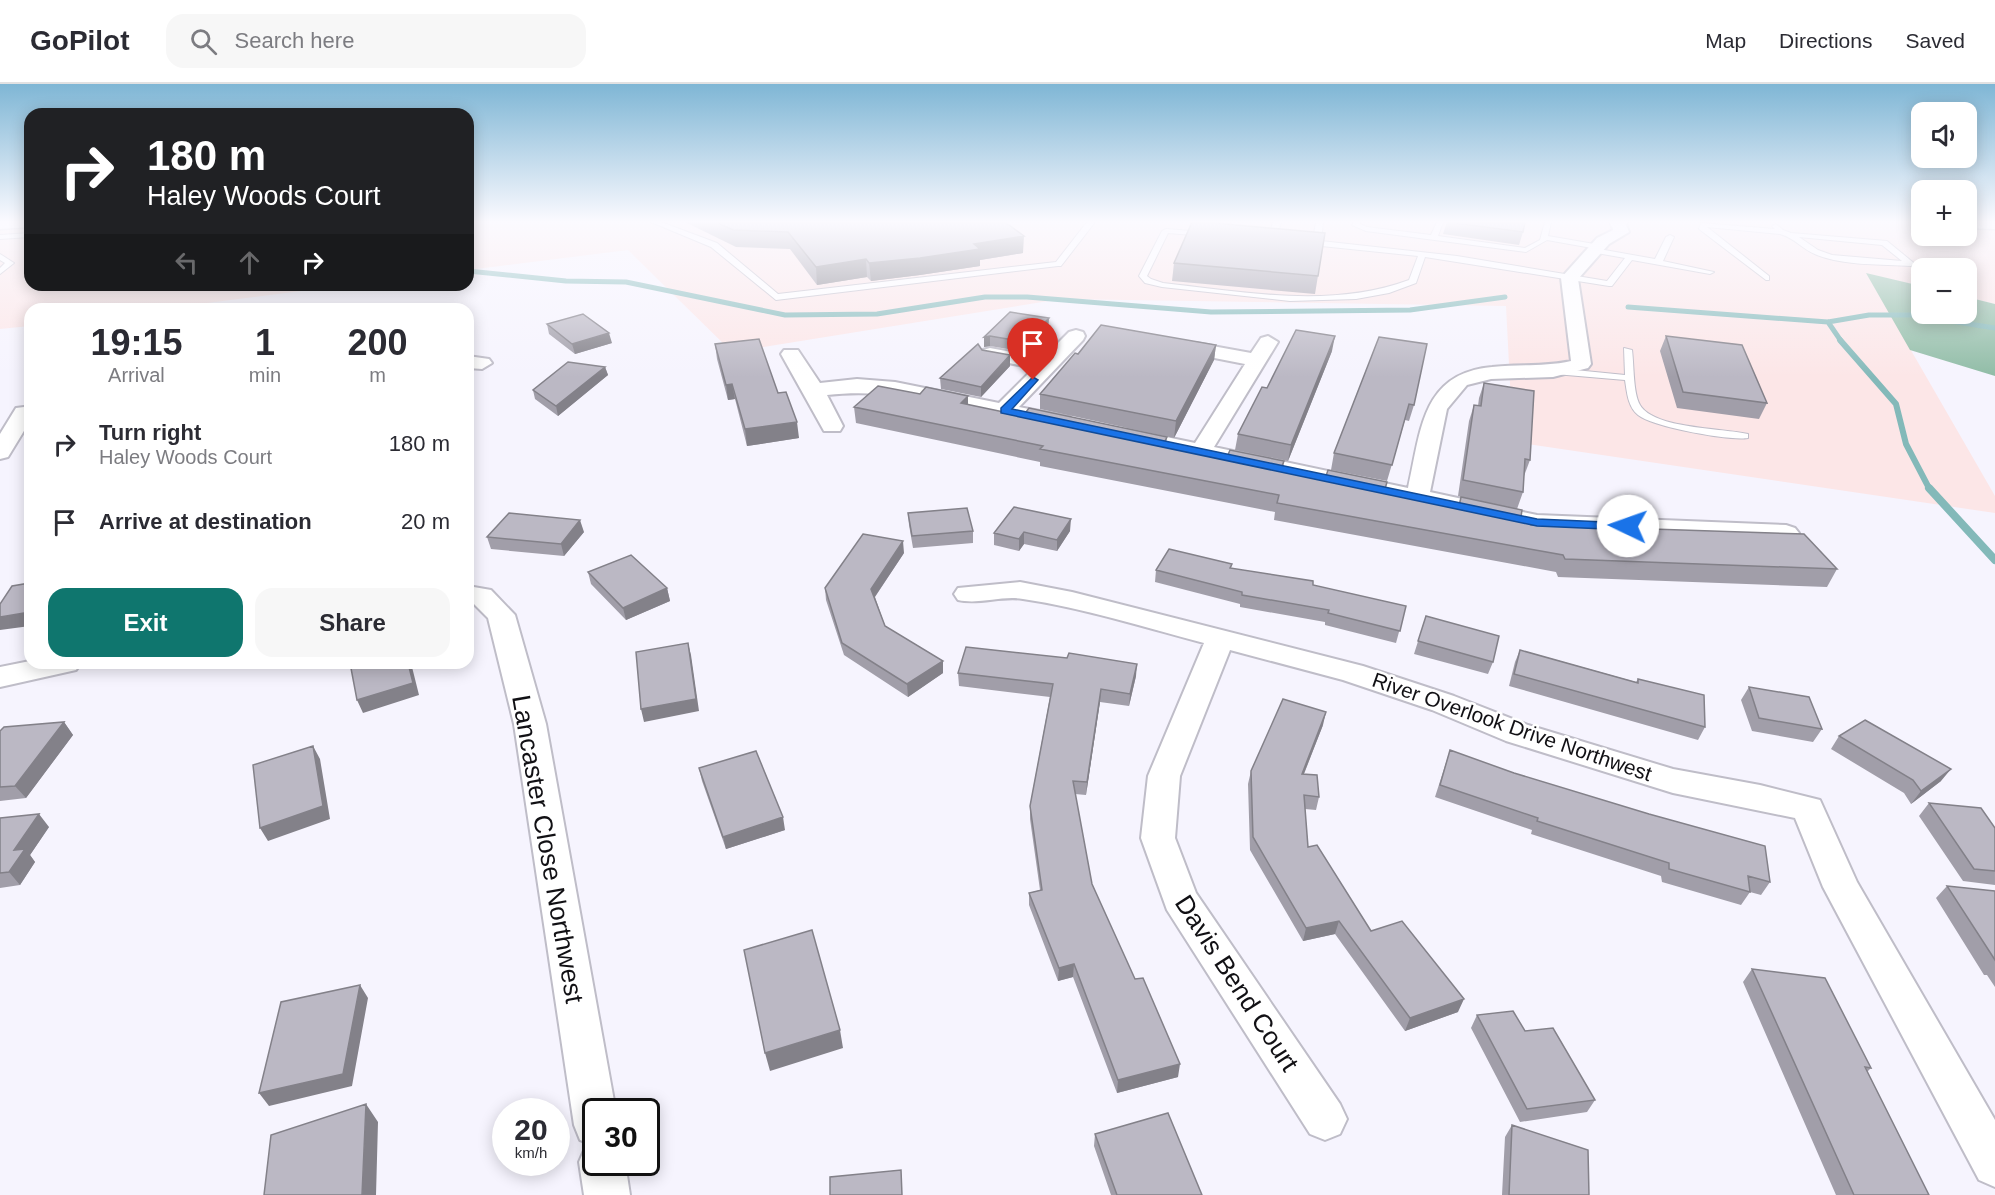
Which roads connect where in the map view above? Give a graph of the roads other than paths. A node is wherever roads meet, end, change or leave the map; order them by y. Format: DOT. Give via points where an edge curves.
graph roads {
  1 [pos="748,274"];
  2 [pos="974,274"];
  3 [pos="1144,274"];
  4 [pos="1415,274"];
  5 [pos="1556,274"];
  6 [pos="1617,274"];
  7 [pos="1761,274"];
  8 [pos="1571,276"];
  9 [pos="1766,278"];
  10 [pos="1076,336"];
  11 [pos="1196,350"];
  12 [pos="1627,350"];
  13 [pos="791,354"];
  14 [pos="990,354"];
  15 [pos="1048,365"];
  16 [pos="1553,371"];
  17 [pos="1631,378"];
  18 [pos="814,390"];
  19 [pos="1004,410"];
  20 [pos="24,413"];
  21 [pos="0,417"];
  22 [pos="24,417"];
  23 [pos="832,426"];
  24 [pos="1085,427"];
  25 [pos="1109,432"];
  26 [pos="1744,436"];
  27 [pos="1201,451"];
  28 [pos="0,452"];
  29 [pos="1418,495"];
  30 [pos="1786,534"];
  31 [pos="968,594"];
  32 [pos="474,595"];
  33 [pos="1220,638"];
  34 [pos="38,669"];
  35 [pos="0,677"];
  36 [pos="592,1098"];
  37 [pos="1324,1119"];
  38 [pos="1995,1164"];
  39 [pos="604,1176"];
  40 [pos="607,1195"];
  1 -- 2 [label="lane" via="776,297"];
  3 -- 4 [label="lane" via="1148,281 1162,285 1328,300 1393,291 1413,281"];
  5 -- 8 [label="lane"];
  6 -- 8 [label="lane" via="1609,284"];
  7 -- 9 [label="lane"];
  8 -- 16 [label="street" via="1581,364"];
  10 -- 15 [label="street"];
  11 -- 27 [label="street" via="1263,351"];
  12 -- 17 [label="lane"];
  13 -- 18 [label="street"];
  14 -- 15 [label="street"];
  15 -- 19 [label="street"];
  16 -- 17 [label="lane"];
  16 -- 29 [label="street" via="1490,373 1460,381 1437,408"];
  17 -- 26 [label="lane" via="1636,406 1654,420"];
  18 -- 19 [label="street" via="857,385 895,388"];
  18 -- 23 [label="street"];
  19 -- 24 [label="street"];
  20 -- 21 [label="street"];
  22 -- 28 [label="street"];
  25 -- 27 [label="street"];
  27 -- 29 [label="street"];
  29 -- 30 [label="street" via="1537,522"];
  31 -- 33 [label="street, River Overlook Drive Northwest" via="1020,590"];
  32 -- 36 [label="street, Lancaster Close Northwest" via="481,596 501,615 530,724"];
  33 -- 37 [label="street, Davis Bend Court" via="1164,776 1158,838 1180,899"];
  33 -- 38 [label="street, River Overlook Drive Northwest" via="1353,673 1517,733 1673,781 1808,809 1841,886"];
  34 -- 35 [label="street"];
  39 -- 40 [label="street"];
}
